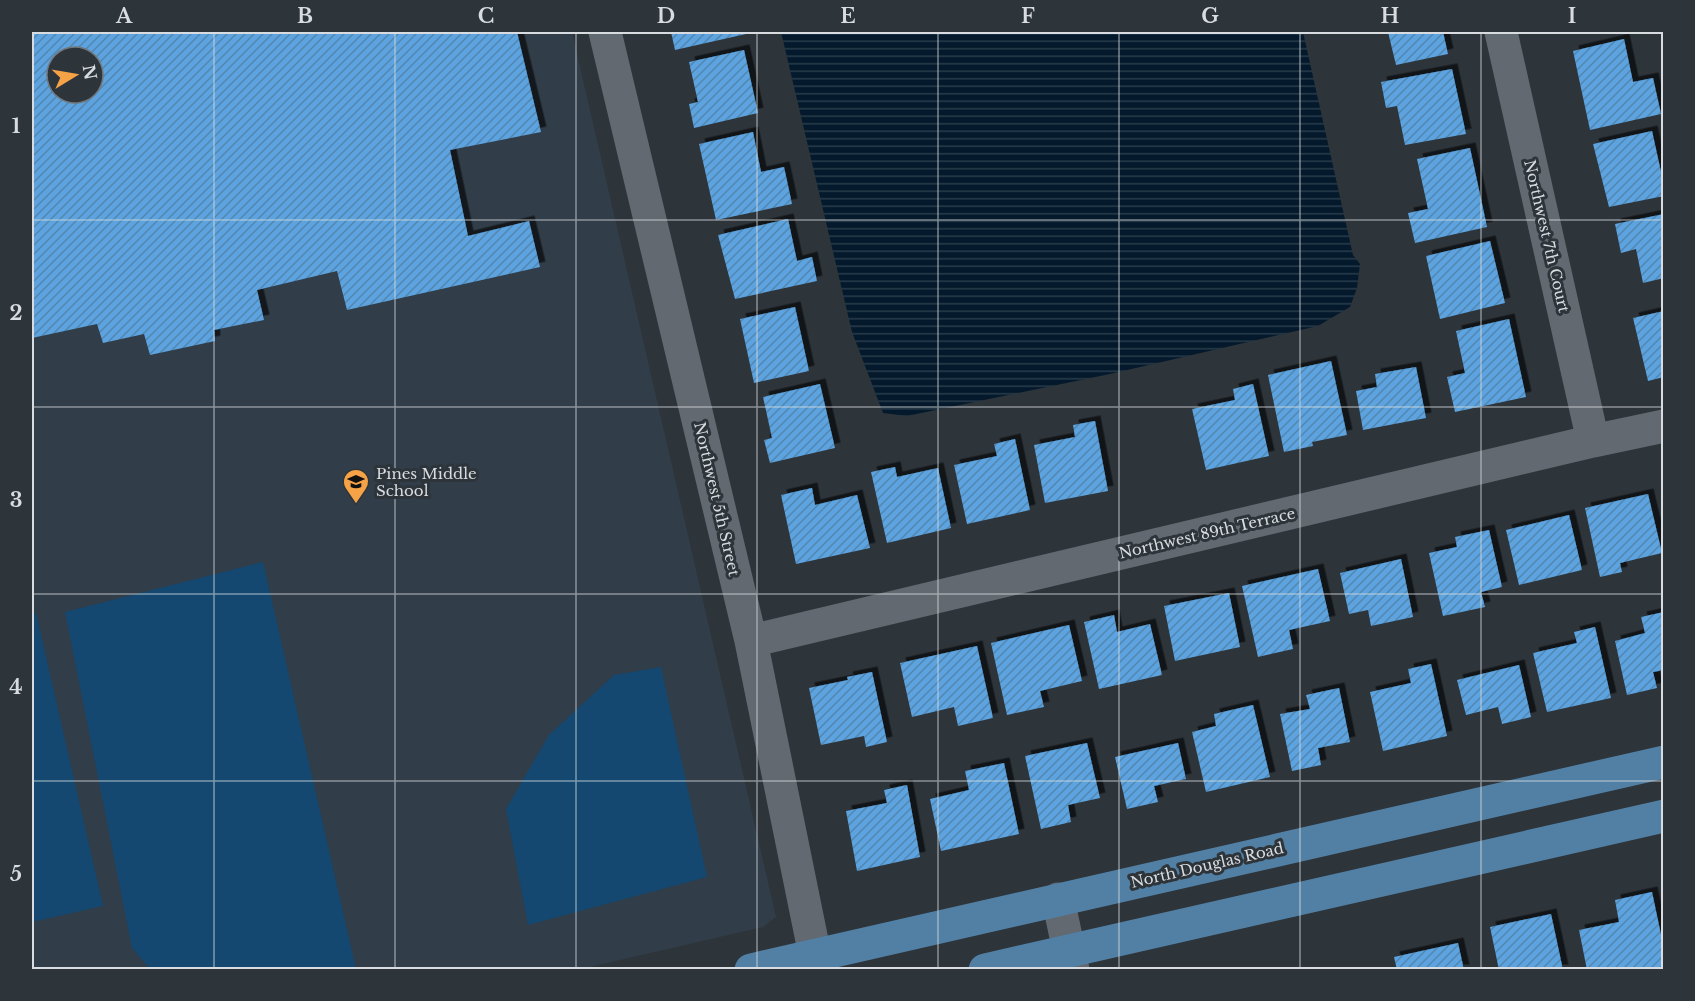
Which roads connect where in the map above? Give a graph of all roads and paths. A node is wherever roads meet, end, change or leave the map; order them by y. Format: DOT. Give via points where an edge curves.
graph roads {
  1 [pos="605,32"];
  2 [pos="1501,32"];
  3 [pos="1664,426"];
  4 [pos="1593,441"];
  5 [pos="751,641"];
  6 [pos="1664,762"];
  7 [pos="1664,816"];
  8 [pos="1058,899"];
  9 [pos="1071,960"];
  10 [pos="816,962"];
  11 [pos="752,969"];
  12 [pos="985,969"];
  1 -- 5 [label="street, Northwest 5th Street"];
  2 -- 4 [label="street, Northwest 7th Court"];
  3 -- 4 [label="street, Northwest 89th Terrace"];
  4 -- 5 [label="street, Northwest 89th Terrace"];
  5 -- 10 [label="street, Northwest 5th Street"];
  6 -- 8 [label="main road, North Douglas Road"];
  7 -- 9 [label="main road"];
  8 -- 9 [label="street"];
  8 -- 10 [label="main road, North Douglas Road"];
  9 -- 12 [label="main road"];
  10 -- 11 [label="main road, North Douglas Road"];
}
